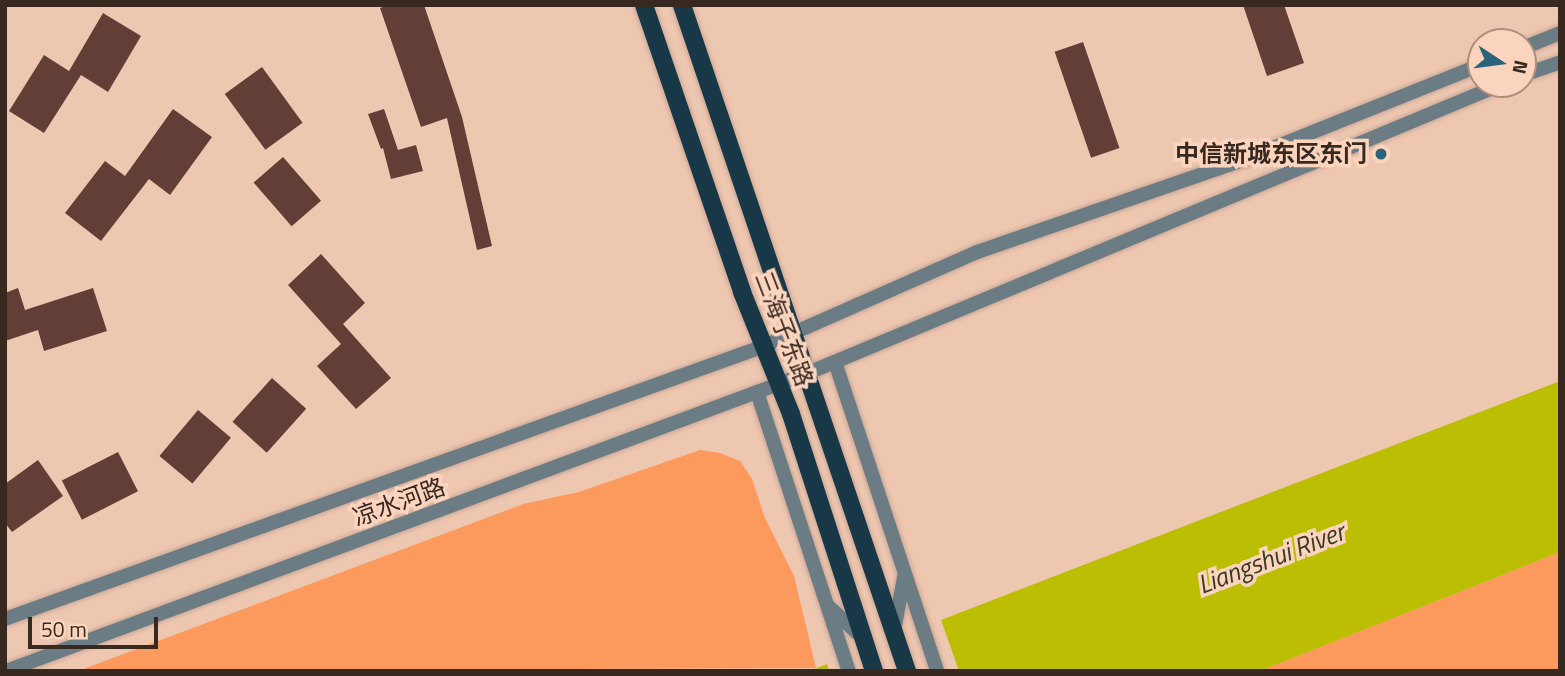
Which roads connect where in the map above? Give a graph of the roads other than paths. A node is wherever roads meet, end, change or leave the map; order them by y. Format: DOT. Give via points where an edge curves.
graph roads {
  1 [pos="644,5"];
  2 [pos="682,5"];
  3 [pos="1560,33"];
  4 [pos="1537,42"];
  5 [pos="1560,62"];
  6 [pos="1537,70"];
  7 [pos="1467,71"];
  8 [pos="1468,98"];
  9 [pos="793,335"];
  10 [pos="764,346"];
  11 [pos="835,362"];
  12 [pos="808,373"];
  13 [pos="779,384"];
  14 [pos="757,392"];
  15 [pos="898,596"];
  16 [pos="838,612"];
  17 [pos="5,619"];
  18 [pos="6,671"];
  19 [pos="849,671"];
  20 [pos="874,671"];
  21 [pos="908,671"];
  22 [pos="937,671"];
  1 -- 10 [label="main road, 三海子东路"];
  2 -- 9 [label="main road, 三海子东路"];
  3 -- 4 [label="street"];
  5 -- 6 [label="street"];
  7 -- 9 [label="street, 凉水河路" via="1248,158 977,252"];
  8 -- 11 [label="street, 凉水河路"];
  9 -- 10 [label="street, 凉水河路"];
  9 -- 12 [label="main road, 三海子东路"];
  10 -- 13 [label="main road, 三海子东路"];
  10 -- 17 [label="street, 凉水河路"];
  11 -- 12 [label="street, 凉水河路"];
  11 -- 15 [label="street" via="904,576"];
  12 -- 13 [label="street, 凉水河路"];
  12 -- 15 [label="main road, 三海子东路"];
  13 -- 14 [label="street, 凉水河路"];
  13 -- 16 [label="main road, 三海子东路"];
  14 -- 16 [label="street"];
  14 -- 18 [label="street, 凉水河路"];
  15 -- 21 [label="main road, 三海子东路" via="894,631"];
  15 -- 22 [label="street"];
  16 -- 19 [label="street"];
  16 -- 20 [label="main road, 三海子东路" via="864,639"];
}
